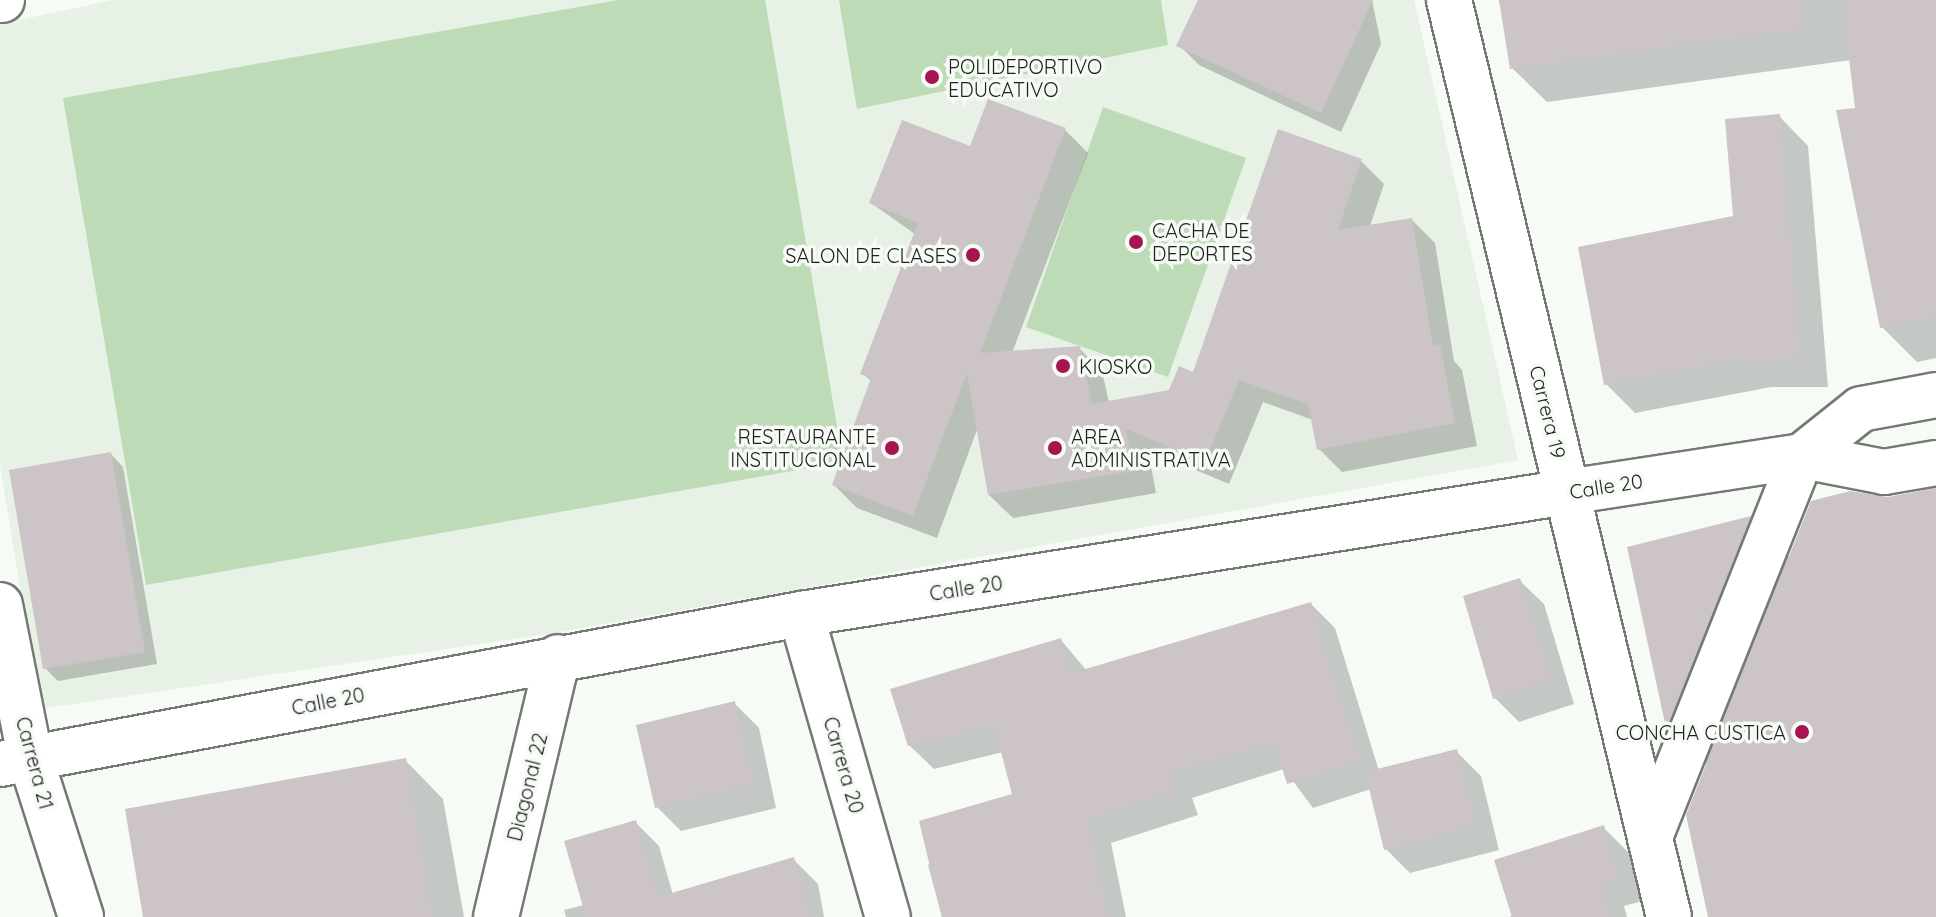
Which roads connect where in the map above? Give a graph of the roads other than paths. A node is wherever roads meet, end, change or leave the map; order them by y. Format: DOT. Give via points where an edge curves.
graph roads {
  1 [pos="1449,0"];
  2 [pos="1936,395"];
  3 [pos="1802,456"];
  4 [pos="1936,463"];
  5 [pos="1567,492"];
  6 [pos="0,605"];
  7 [pos="801,614"];
  8 [pos="558,657"];
  9 [pos="15,760"];
  10 [pos="1650,837"];
  11 [pos="81,917"];
  12 [pos="496,917"];
  13 [pos="888,917"];
  14 [pos="1669,917"];
  1 -- 5 [label="street, Carrera 19"];
  2 -- 3 [label="street" via="1861,409"];
  3 -- 4 [label="street, Calle 20" via="1884,472"];
  3 -- 5 [label="street, Calle 20"];
  3 -- 10 [label="street"];
  5 -- 7 [label="street, Calle 20"];
  5 -- 10 [label="street, Carrera 19"];
  6 -- 9 [label="street, Carrera 21"];
  7 -- 8 [label="street, Calle 20"];
  7 -- 13 [label="street, Carrera 20"];
  8 -- 9 [label="street, Calle 20"];
  8 -- 12 [label="street, Diagonal 22"];
  9 -- 11 [label="street, Carrera 21"];
  10 -- 14 [label="street, Carrera 19"];
}
